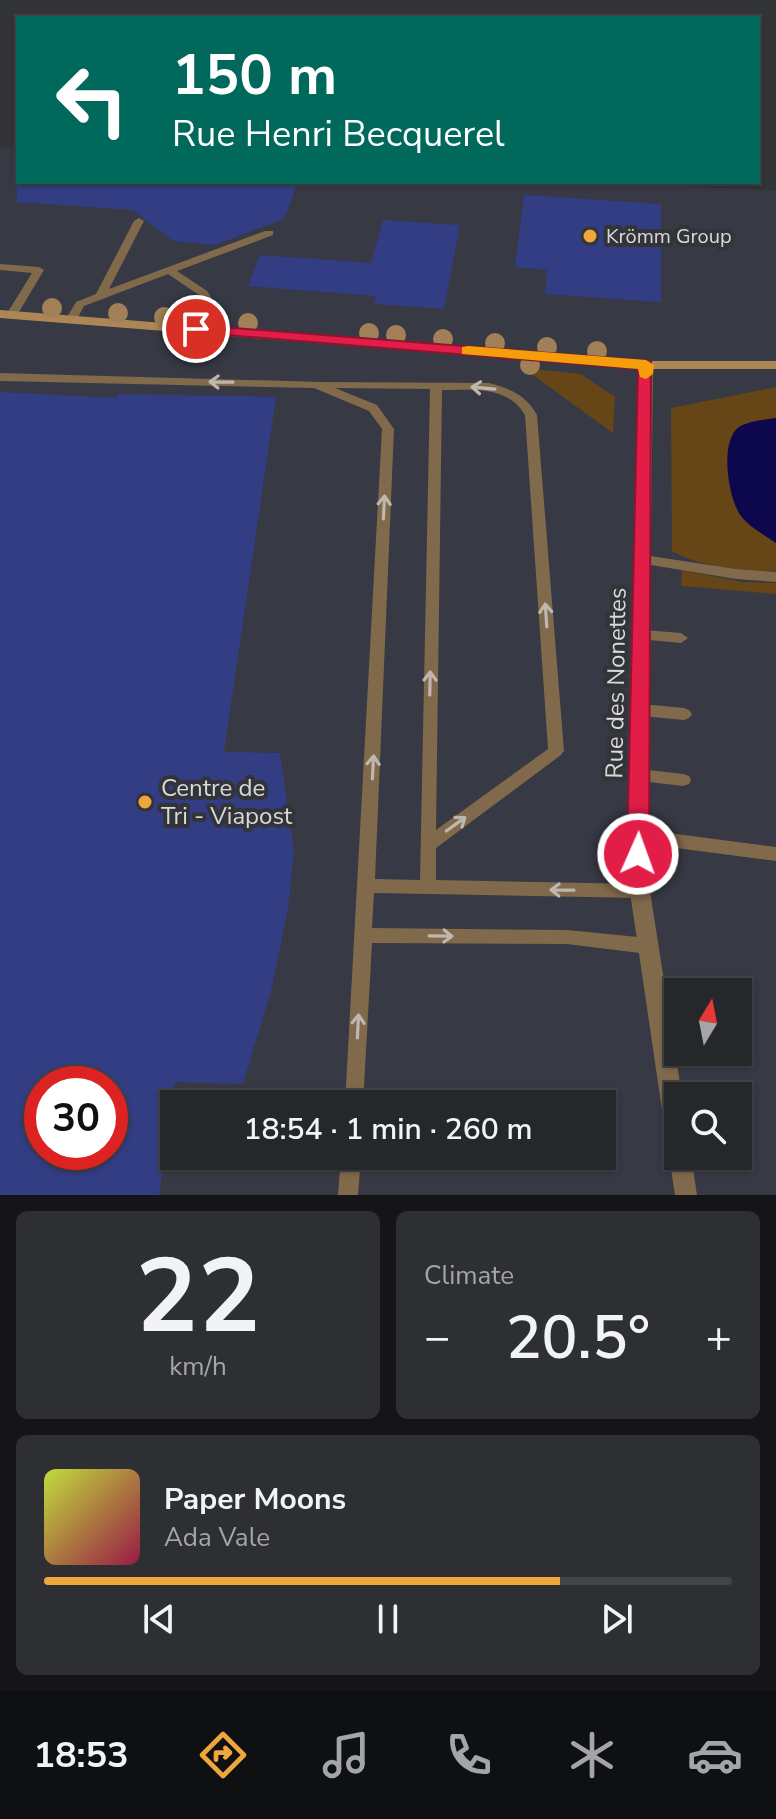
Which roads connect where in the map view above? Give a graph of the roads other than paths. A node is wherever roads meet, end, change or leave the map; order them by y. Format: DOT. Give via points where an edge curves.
graph roads {
  1 [pos="139,221"];
  2 [pos="269,233"];
  3 [pos="0,267"];
  4 [pos="169,270"];
  5 [pos="100,296"];
  6 [pos="6,314"];
  7 [pos="72,319"];
  8 [pos="227,331"];
  9 [pos="646,365"];
  10 [pos="776,365"];
  11 [pos="0,377"];
  12 [pos="316,384"];
  13 [pos="436,386"];
  14 [pos="644,560"];
  15 [pos="776,577"];
  16 [pos="644,635"];
  17 [pos="681,638"];
  18 [pos="642,710"];
  19 [pos="684,714"];
  20 [pos="640,775"];
  21 [pos="683,780"];
  22 [pos="638,836"];
  23 [pos="428,845"];
  24 [pos="776,854"];
  25 [pos="366,886"];
  26 [pos="428,888"];
  27 [pos="640,891"];
  28 [pos="363,935"];
  29 [pos="648,946"];
  30 [pos="669,1082"];
  31 [pos="355,1090"];
  32 [pos="350,1170"];
  33 [pos="682,1170"];
  34 [pos="348,1195"];
  35 [pos="686,1195"];
  1 -- 5 [label="lane"];
  2 -- 4 [label="lane"];
  3 -- 6 [label="lane" via="39,270"];
  4 -- 5 [label="lane"];
  4 -- 8 [label="lane" via="203,293"];
  5 -- 7 [label="lane" via="80,304"];
  6 -- 7 [label="street"];
  7 -- 8 [label="street"];
  8 -- 9 [label="street"];
  9 -- 10 [label="street"];
  9 -- 14 [label="street, Rue des Nonettes"];
  12 -- 11 [label="lane, one-way"];
  12 -- 13 [label="lane"];
  25 -- 12 [label="lane, one-way" via="388,429 373,408"];
  23 -- 13 [label="lane, one-way"];
  23 -- 13 [label="lane, one-way" via="556,751 531,415 525,402 509,392"];
  14 -- 15 [label="lane"];
  14 -- 16 [label="street, Rue des Nonettes"];
  16 -- 17 [label="lane"];
  16 -- 18 [label="street, Rue des Nonettes"];
  18 -- 19 [label="lane"];
  18 -- 20 [label="street, Rue des Nonettes"];
  20 -- 21 [label="lane"];
  20 -- 22 [label="street, Rue des Nonettes"];
  22 -- 24 [label="lane"];
  22 -- 27 [label="street, Rue des Nonettes"];
  23 -- 26 [label="lane"];
  25 -- 26 [label="lane"];
  25 -- 28 [label="lane"];
  27 -- 26 [label="lane, one-way"];
  27 -- 29 [label="street, Rue des Nonettes"];
  28 -- 29 [label="lane, one-way" via="567,937"];
  31 -- 28 [label="lane, one-way"];
  29 -- 30 [label="street, Rue des Nonettes"];
  32 -- 34 [label="lane"];
  33 -- 35 [label="street"];
}
